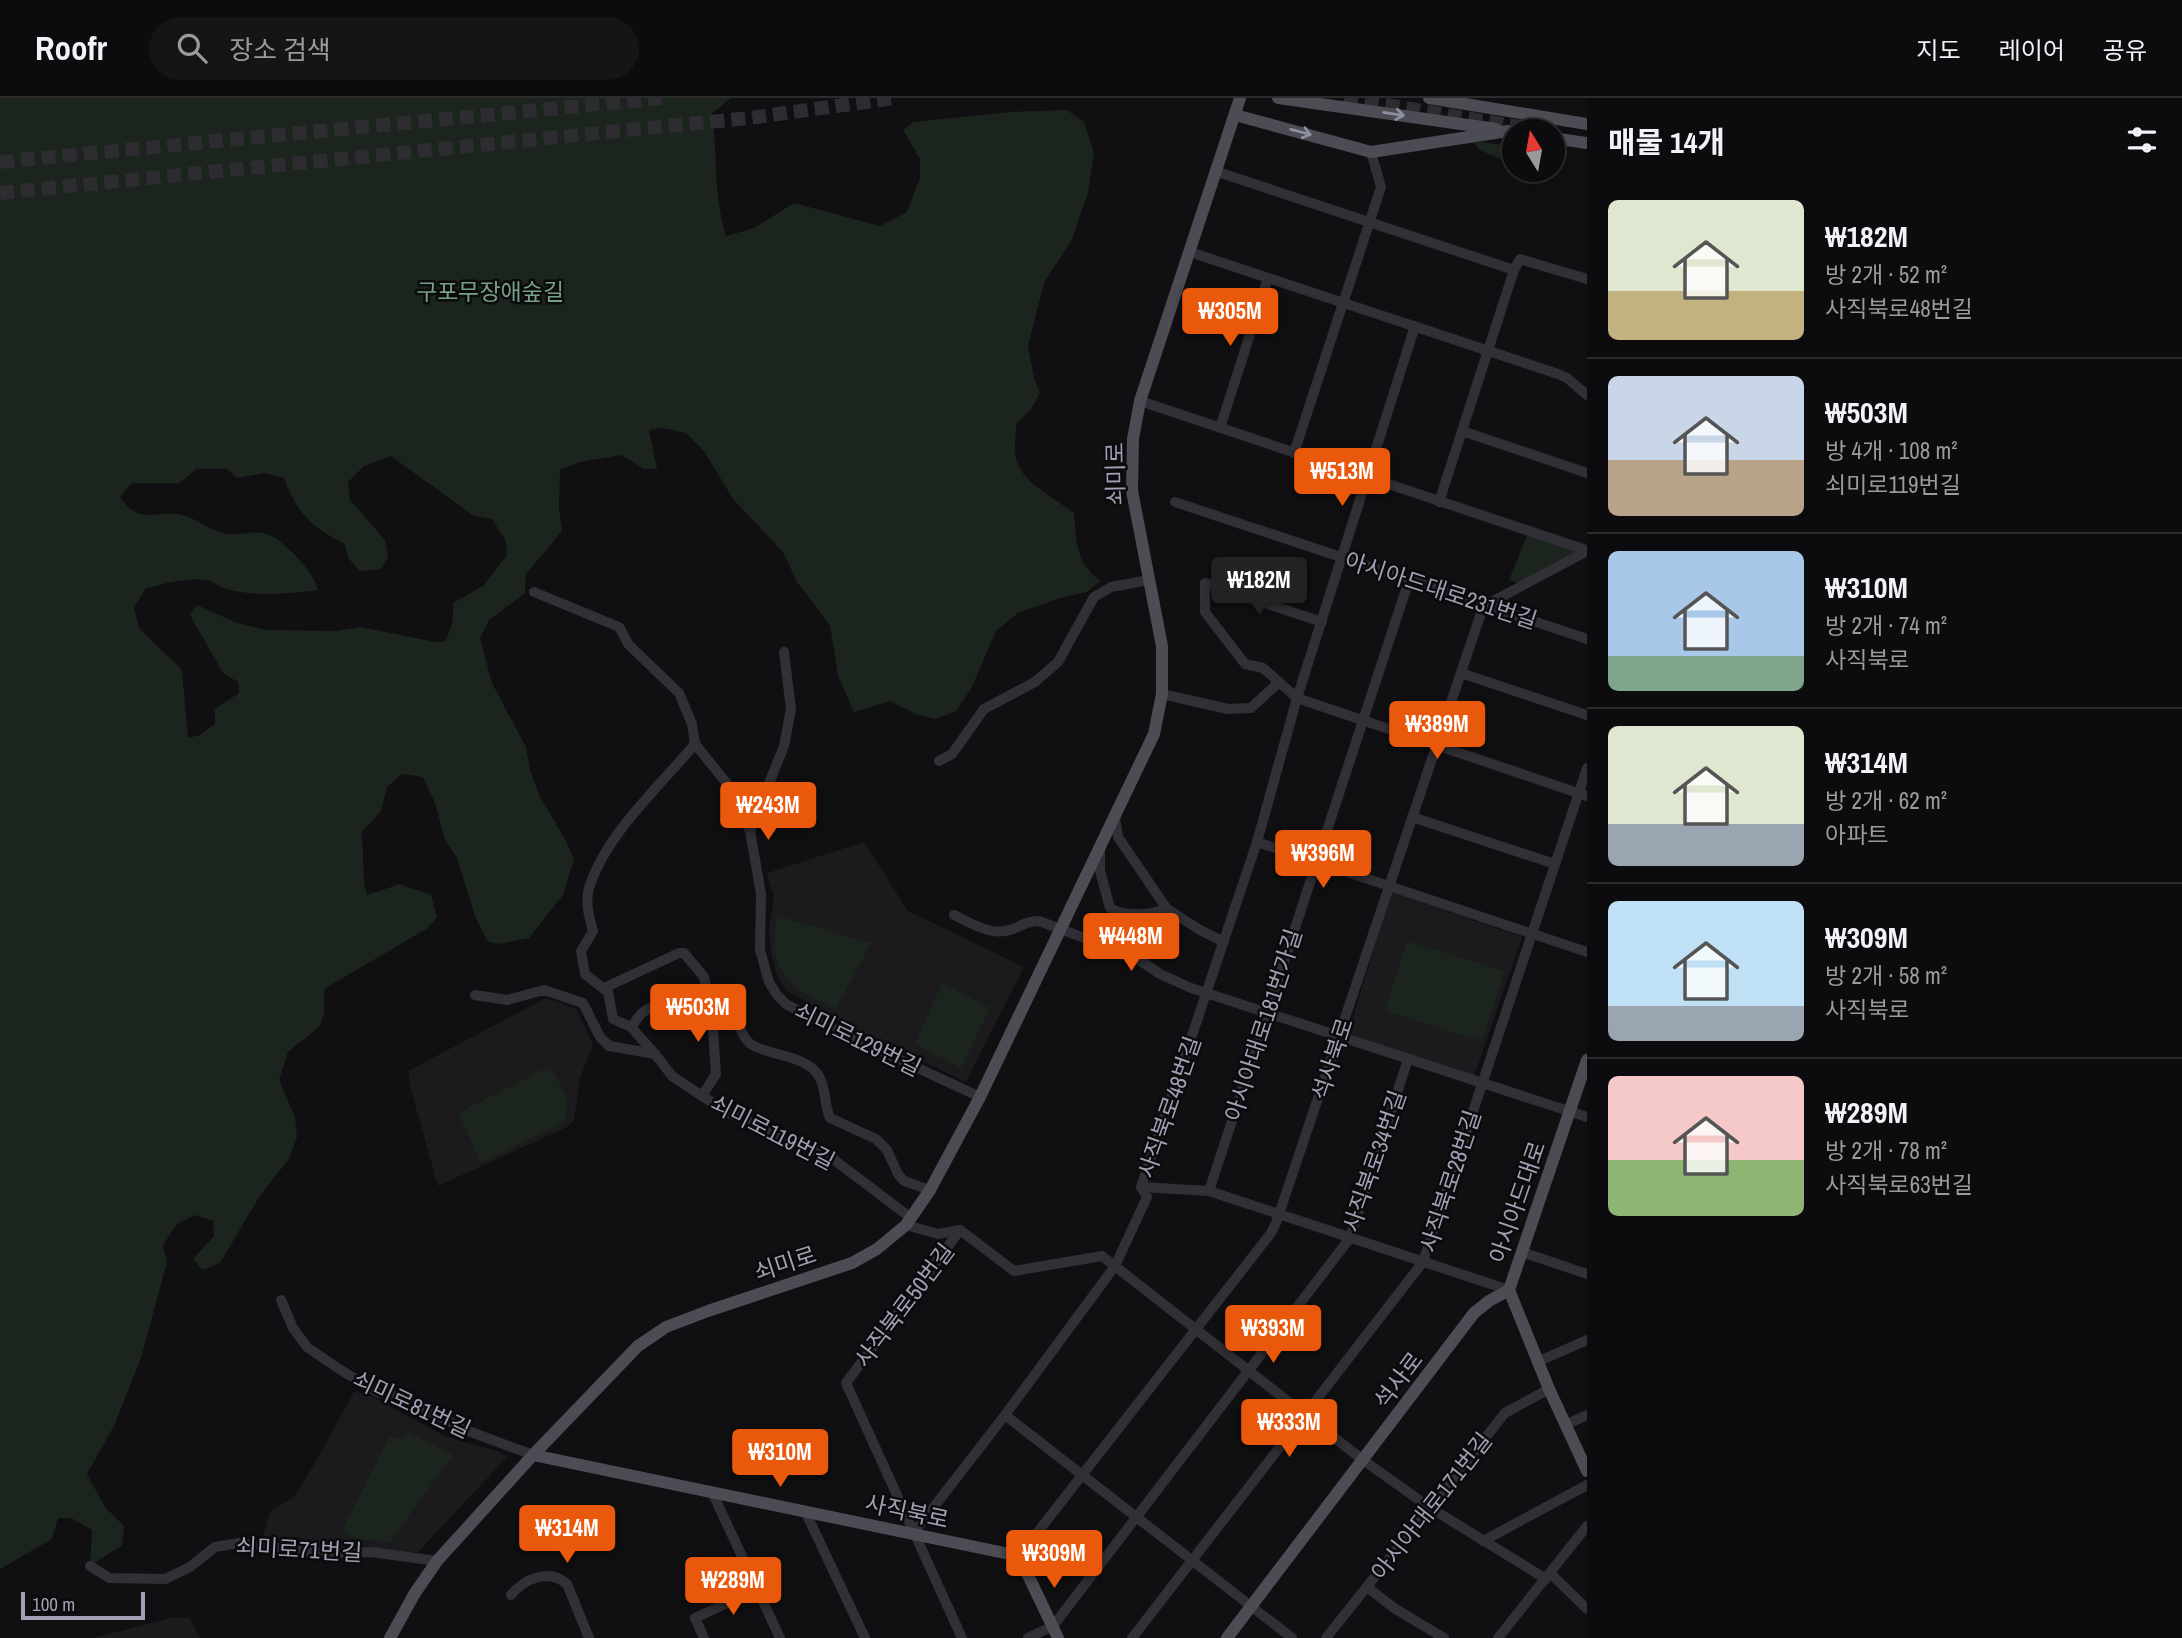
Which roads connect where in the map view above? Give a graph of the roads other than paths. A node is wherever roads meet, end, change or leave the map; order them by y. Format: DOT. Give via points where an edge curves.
graph roads {
  1 [pos="1241,98"];
  2 [pos="1278,98"];
  3 [pos="1429,98"];
  4 [pos="1467,98"];
  5 [pos="1483,107"];
  6 [pos="1235,115"];
  7 [pos="1587,124"];
  8 [pos="1502,130"];
  9 [pos="1502,132"];
  10 [pos="1565,140"];
  11 [pos="1587,143"];
  12 [pos="1371,152"];
  13 [pos="1216,171"];
  14 [pos="1370,222"];
  15 [pos="1190,252"];
  16 [pos="1514,270"];
  17 [pos="1269,278"];
  18 [pos="1587,279"];
  19 [pos="1344,303"];
  20 [pos="1415,326"];
  21 [pos="1488,351"];
  22 [pos="1587,395"];
  23 [pos="1140,401"];
  24 [pos="1220,428"];
  25 [pos="1462,431"];
  26 [pos="1294,453"];
  27 [pos="1587,473"];
  28 [pos="1367,478"];
  29 [pos="1175,502"];
  30 [pos="1439,502"];
  31 [pos="1587,550"];
  32 [pos="1342,558"];
  33 [pos="1149,580"];
  34 [pos="1409,580"];
  35 [pos="534,592"];
  36 [pos="1486,605"];
  37 [pos="1322,622"];
  38 [pos="1587,639"];
  39 [pos="784,652"];
  40 [pos="1461,673"];
  41 [pos="1278,683"];
  42 [pos="1162,694"];
  43 [pos="1297,698"];
  44 [pos="1587,715"];
  45 [pos="1363,720"];
  46 [pos="695,744"];
  47 [pos="1436,745"];
  48 [pos="939,761"];
  49 [pos="1587,768"];
  50 [pos="1583,794"];
  51 [pos="1412,817"];
  52 [pos="1115,818"];
  53 [pos="750,831"];
  54 [pos="1257,842"];
  55 [pos="1100,851"];
  56 [pos="1317,862"];
  57 [pos="1555,864"];
  58 [pos="1389,886"];
  59 [pos="1167,909"];
  60 [pos="954,915"];
  61 [pos="1061,930"];
  62 [pos="1532,934"];
  63 [pos="1224,942"];
  64 [pos="1587,952"];
  65 [pos="604,988"];
  66 [pos="1207,994"];
  67 [pos="475,995"];
  68 [pos="713,1011"];
  69 [pos="1267,1013"];
  70 [pos="631,1027"];
  71 [pos="1339,1037"];
  72 [pos="654,1054"];
  73 [pos="1408,1059"];
  74 [pos="1587,1060"];
  75 [pos="1482,1083"];
  76 [pos="702,1096"];
  77 [pos="980,1097"];
  78 [pos="1569,1111"];
  79 [pos="1587,1117"];
  80 [pos="1142,1187"];
  81 [pos="930,1190"];
  82 [pos="1209,1191"];
  83 [pos="1280,1214"];
  84 [pos="908,1222"];
  85 [pos="960,1230"];
  86 [pos="1350,1238"];
  87 [pos="1522,1252"];
  88 [pos="1423,1262"];
  89 [pos="1115,1266"];
  90 [pos="1587,1275"];
  91 [pos="1509,1290"];
  92 [pos="281,1300"];
  93 [pos="1195,1330"];
  94 [pos="1587,1340"];
  95 [pos="1537,1362"];
  96 [pos="1249,1372"];
  97 [pos="1549,1390"];
  98 [pos="1005,1415"];
  99 [pos="1304,1415"];
  100 [pos="1587,1415"];
  101 [pos="1565,1425"];
  102 [pos="533,1455"];
  103 [pos="1363,1460"];
  104 [pos="1587,1471"];
  105 [pos="1083,1475"];
  106 [pos="1587,1485"];
  107 [pos="712,1492"];
  108 [pos="1429,1507"];
  109 [pos="805,1511"];
  110 [pos="1136,1517"];
  111 [pos="1587,1526"];
  112 [pos="913,1534"];
  113 [pos="1483,1541"];
  114 [pos="1019,1556"];
  115 [pos="1191,1560"];
  116 [pos="437,1561"];
  117 [pos="90,1566"];
  118 [pos="1548,1577"];
  119 [pos="1367,1587"];
  120 [pos="758,1589"];
  121 [pos="510,1595"];
  122 [pos="1251,1607"];
  123 [pos="1587,1609"];
  124 [pos="1056,1632"];
  125 [pos="390,1638"];
  126 [pos="589,1638"];
  127 [pos="704,1638"];
  128 [pos="780,1638"];
  129 [pos="865,1638"];
  130 [pos="961,1638"];
  131 [pos="1028,1638"];
  132 [pos="1132,1638"];
  133 [pos="1227,1638"];
  134 [pos="1292,1638"];
  135 [pos="1326,1638"];
  136 [pos="1444,1638"];
  137 [pos="1499,1638"];
  1 -- 6 [label="main road, 쇠미로"];
  2 -- 8 [label="main road, one-way"];
  3 -- 5 [label="main road"];
  4 -- 5 [label="main road"];
  5 -- 7 [label="main road"];
  6 -- 12 [label="main road, one-way"];
  6 -- 13 [label="main road, 쇠미로"];
  9 -- 12 [label="main road"];
  10 -- 11 [label="main road"];
  12 -- 14 [label="street" via="1381,187"];
  13 -- 14 [label="street"];
  13 -- 15 [label="main road, 쇠미로"];
  14 -- 16 [label="street"];
  14 -- 19 [label="street"];
  15 -- 17 [label="street"];
  15 -- 23 [label="main road, 쇠미로"];
  16 -- 18 [label="street" via="1520,260"];
  16 -- 21 [label="street"];
  17 -- 19 [label="street"];
  17 -- 24 [label="street"];
  19 -- 20 [label="street"];
  19 -- 26 [label="street"];
  20 -- 21 [label="street"];
  20 -- 28 [label="street, 사직북로48번길"];
  21 -- 22 [label="street" via="1567,377"];
  21 -- 25 [label="street"];
  23 -- 24 [label="street"];
  23 -- 33 [label="main road, 쇠미로" via="1133,439 1132,491"];
  24 -- 26 [label="street"];
  25 -- 27 [label="street"];
  25 -- 30 [label="street"];
  26 -- 28 [label="street"];
  28 -- 30 [label="street"];
  28 -- 32 [label="street, 사직북로48번길"];
  29 -- 32 [label="street, 아시아드대로231번길"];
  30 -- 31 [label="street"];
  31 -- 36 [label="street"];
  32 -- 34 [label="street, 아시아드대로231번길"];
  32 -- 37 [label="street, 사직북로48번길"];
  33 -- 42 [label="main road, 쇠미로" via="1162,646"];
  33 -- 48 [label="street" via="1111,587 1094,597 1052,669 984,709 952,754"];
  34 -- 36 [label="street, 아시아드대로231번길"];
  34 -- 45 [label="street, 아시아대로181번가길"];
  35 -- 46 [label="street, 쇠미로129번길" via="619,627 629,645 679,693"];
  36 -- 38 [label="street, 아시아드대로231번길"];
  36 -- 40 [label="street, 석사북로"];
  37 -- 41 [label="street" via="1205,583 1205,612 1245,664 1263,668"];
  37 -- 43 [label="street, 사직북로48번길"];
  39 -- 53 [label="street" via="791,709 784,746"];
  40 -- 44 [label="street"];
  40 -- 47 [label="street, 석사북로"];
  41 -- 42 [label="street" via="1251,708 1228,709"];
  41 -- 43 [label="street"];
  42 -- 52 [label="main road, 쇠미로" via="1154,734"];
  43 -- 45 [label="street"];
  43 -- 54 [label="street, 사직북로48번길"];
  45 -- 47 [label="street"];
  45 -- 56 [label="street, 아시아대로181번가길"];
  46 -- 53 [label="street, 쇠미로129번길" via="733,791"];
  46 -- 65 [label="street" via="614,838 588,890 587,911 593,931 581,951 586,974"];
  47 -- 50 [label="street"];
  47 -- 51 [label="street, 석사북로"];
  49 -- 50 [label="street, 사직북로28번길"];
  50 -- 57 [label="street, 사직북로28번길"];
  51 -- 57 [label="street"];
  51 -- 58 [label="street, 석사북로"];
  52 -- 55 [label="main road, 쇠미로"];
  52 -- 59 [label="street" via="1118,837"];
  53 -- 77 [label="street, 쇠미로129번길" via="761,894 760,950 777,995 817,1021"];
  54 -- 56 [label="street"];
  54 -- 63 [label="street, 사직북로48번길"];
  55 -- 59 [label="street" via="1110,908 1138,915"];
  55 -- 61 [label="main road, 쇠미로"];
  56 -- 58 [label="street"];
  56 -- 69 [label="street, 아시아대로181번가길"];
  57 -- 62 [label="street, 사직북로28번길"];
  58 -- 62 [label="street"];
  58 -- 71 [label="street, 석사북로"];
  59 -- 63 [label="street"];
  60 -- 61 [label="street" via="990,931 1006,931 1032,921"];
  61 -- 66 [label="street" via="1135,957 1160,974"];
  61 -- 77 [label="main road, 쇠미로"];
  62 -- 64 [label="street"];
  62 -- 75 [label="street, 사직북로28번길"];
  63 -- 66 [label="street, 사직북로48번길"];
  65 -- 68 [label="street, 쇠미로119번길" via="684,953 704,977"];
  65 -- 70 [label="street, 쇠미로119번길" via="612,1019"];
  66 -- 69 [label="street"];
  66 -- 80 [label="street, 사직북로48번길"];
  67 -- 72 [label="street" via="507,1000 544,990 583,1003 609,1046"];
  68 -- 70 [label="street" via="680,1003 658,1006 642,1014"];
  68 -- 76 [label="street, 쇠미로119번길" via="716,1074"];
  68 -- 81 [label="street" via="736,1022 748,1043 813,1068 823,1083 830,1118 876,1139 904,1181"];
  69 -- 71 [label="street"];
  69 -- 82 [label="street, 아시아대로181번가길"];
  70 -- 72 [label="street, 쇠미로119번길"];
  71 -- 73 [label="street"];
  71 -- 83 [label="street, 석사북로"];
  72 -- 76 [label="street, 쇠미로119번길" via="672,1076"];
  73 -- 75 [label="street"];
  73 -- 86 [label="street, 사직북로34번길"];
  74 -- 78 [label="main road, 아시아드대로"];
  75 -- 78 [label="street"];
  75 -- 88 [label="street, 사직북로28번길"];
  76 -- 84 [label="street, 쇠미로119번길" via="729,1113 833,1158"];
  77 -- 81 [label="main road, 쇠미로"];
  78 -- 79 [label="street"];
  78 -- 87 [label="main road, 아시아드대로"];
  80 -- 82 [label="street"];
  80 -- 89 [label="street, 사직북로48번길" via="1147,1197"];
  81 -- 84 [label="main road, 쇠미로"];
  82 -- 83 [label="street"];
  83 -- 86 [label="street"];
  83 -- 93 [label="street, 석사북로" via="1271,1233"];
  84 -- 85 [label="street" via="938,1234"];
  84 -- 102 [label="main road, 쇠미로" via="852,1263 666,1327 638,1346"];
  85 -- 89 [label="street" via="1014,1271 1102,1256"];
  85 -- 112 [label="street, 사직북로50번길" via="846,1383"];
  86 -- 88 [label="street"];
  86 -- 96 [label="street, 사직북로34번길"];
  87 -- 90 [label="street"];
  87 -- 91 [label="main road, 아시아드대로"];
  88 -- 91 [label="street"];
  88 -- 99 [label="street, 사직북로28번길"];
  89 -- 93 [label="street"];
  89 -- 98 [label="street, 사직북로48번길"];
  91 -- 95 [label="main road, 아시아드대로"];
  91 -- 103 [label="main road, 석사로" via="1474,1314"];
  92 -- 102 [label="street, 쇠미로81번길" via="307,1347 336,1367 377,1392 399,1396 471,1432"];
  93 -- 96 [label="street"];
  93 -- 105 [label="street, 석사북로"];
  94 -- 95 [label="street"];
  95 -- 97 [label="main road, 아시아드대로"];
  96 -- 99 [label="street"];
  96 -- 110 [label="street, 사직북로34번길"];
  97 -- 101 [label="main road, 아시아드대로"];
  97 -- 108 [label="street, 아시아대로171번길" via="1504,1413"];
  98 -- 105 [label="street"];
  98 -- 112 [label="street, 사직북로48번길"];
  99 -- 103 [label="street"];
  99 -- 115 [label="street, 사직북로28번길"];
  100 -- 101 [label="street"];
  101 -- 104 [label="main road, 아시아드대로"];
  102 -- 107 [label="main road, 사직북로"];
  102 -- 116 [label="main road, 쇠미로"];
  103 -- 108 [label="street"];
  103 -- 122 [label="main road, 석사로"];
  105 -- 110 [label="street"];
  105 -- 114 [label="street, 석사북로"];
  106 -- 113 [label="street"];
  107 -- 109 [label="main road, 사직북로"];
  107 -- 120 [label="street"];
  108 -- 113 [label="street"];
  108 -- 119 [label="street, 아시아대로171번길"];
  109 -- 112 [label="main road, 사직북로"];
  109 -- 129 [label="street"];
  110 -- 115 [label="street"];
  110 -- 124 [label="street, 사직북로34번길"];
  111 -- 118 [label="street"];
  112 -- 114 [label="main road, 사직북로"];
  112 -- 130 [label="street"];
  113 -- 118 [label="street"];
  114 -- 124 [label="main road"];
  115 -- 122 [label="street"];
  115 -- 132 [label="street, 사직북로28번길"];
  116 -- 117 [label="street, 쇠미로71번길" via="239,1543 215,1547 165,1579 109,1578"];
  116 -- 125 [label="main road, 쇠미로"];
  118 -- 123 [label="street"];
  118 -- 137 [label="street"];
  119 -- 135 [label="street, 아시아대로171번길"];
  119 -- 136 [label="street"];
  120 -- 127 [label="street" via="695,1618"];
  120 -- 128 [label="street"];
  121 -- 126 [label="street" via="528,1579 562,1580"];
  122 -- 133 [label="main road, 석사로"];
  122 -- 134 [label="street"];
  124 -- 131 [label="street"];
}
